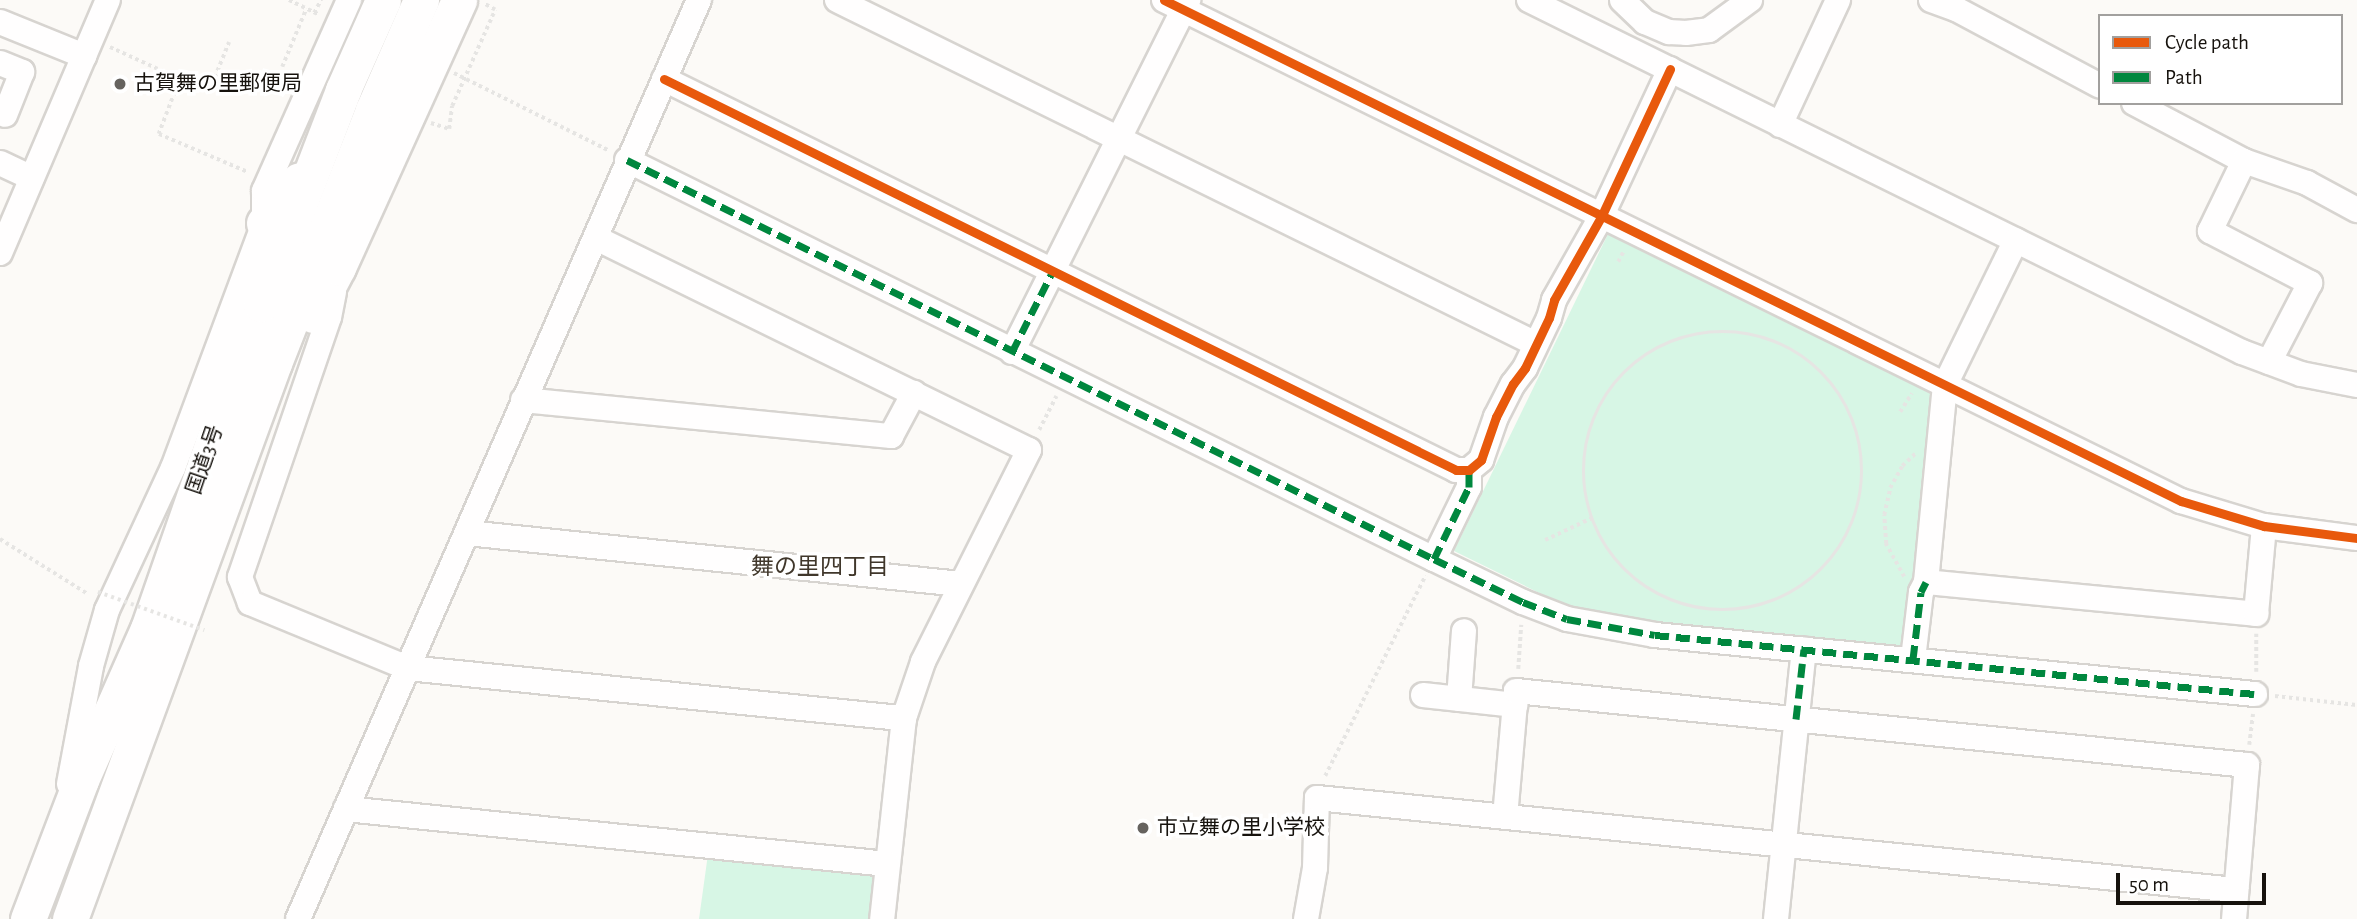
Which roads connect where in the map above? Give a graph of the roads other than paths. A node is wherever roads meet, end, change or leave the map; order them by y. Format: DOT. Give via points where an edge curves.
graph roads {
  1 [pos="108,0"];
  2 [pos="349,0"];
  3 [pos="383,0"];
  4 [pos="421,0"];
  5 [pos="699,0"];
  6 [pos="837,0"];
  7 [pos="1529,0"];
  8 [pos="1622,0"];
  9 [pos="1750,0"];
  10 [pos="1838,0"];
  11 [pos="1931,0"];
  12 [pos="469,1"];
  13 [pos="1178,3"];
  14 [pos="0,22"];
  15 [pos="87,47"];
  16 [pos="0,63"];
  17 [pos="1670,69"];
  18 [pos="664,79"];
  19 [pos="2098,85"];
  20 [pos="2138,105"];
  21 [pos="2,118"];
  22 [pos="1780,125"];
  23 [pos="1118,139"];
  24 [pos="318,155"];
  25 [pos="627,160"];
  26 [pos="2244,161"];
  27 [pos="0,163"];
  28 [pos="32,178"];
  29 [pos="2357,210"];
  30 [pos="1601,215"];
  31 [pos="264,223"];
  32 [pos="596,237"];
  33 [pos="2016,240"];
  34 [pos="0,253"];
  35 [pos="338,267"];
  36 [pos="1054,271"];
  37 [pos="1536,344"];
  38 [pos="1012,352"];
  39 [pos="2269,362"];
  40 [pos="274,363"];
  41 [pos="1945,385"];
  42 [pos="2357,386"];
  43 [pos="914,393"];
  44 [pos="523,400"];
  45 [pos="1469,470"];
  46 [pos="2264,526"];
  47 [pos="467,533"];
  48 [pos="2357,538"];
  49 [pos="1434,559"];
  50 [pos="1926,582"];
  51 [pos="960,584"];
  52 [pos="1464,631"];
  53 [pos="1804,649"];
  54 [pos="1913,659"];
  55 [pos="408,668"];
  56 [pos="2255,694"];
  57 [pos="1423,695"];
  58 [pos="1516,698"];
  59 [pos="1459,699"];
  60 [pos="904,718"];
  61 [pos="1796,719"];
  62 [pos="346,809"];
  63 [pos="1505,817"];
  64 [pos="61,833"];
  65 [pos="1784,845"];
  66 [pos="887,864"];
  67 [pos="2236,890"];
  68 [pos="28,919"];
  69 [pos="69,919"];
  70 [pos="298,919"];
  71 [pos="882,919"];
  72 [pos="1306,919"];
  73 [pos="1776,919"];
  74 [pos="2234,919"];
  1 -- 15 [label="street"];
  2 -- 31 [label="street" via="264,191"];
  3 -- 24 [label="highway, 国道3号"];
  4 -- 40 [label="highway, 国道3号"];
  5 -- 18 [label="street"];
  6 -- 23 [label="street"];
  7 -- 17 [label="street"];
  8 -- 9 [label="street" via="1645,22 1686,33 1709,30"];
  10 -- 22 [label="street"];
  11 -- 19 [label="street"];
  12 -- 35 [label="highway"];
  13 -- 23 [label="street"];
  13 -- 30 [label="street"];
  14 -- 15 [label="street"];
  15 -- 28 [label="street"];
  16 -- 21 [label="street" via="22,72"];
  17 -- 22 [label="street"];
  17 -- 30 [label="street"];
  18 -- 25 [label="street"];
  18 -- 36 [label="street"];
  20 -- 26 [label="street"];
  22 -- 33 [label="street"];
  23 -- 36 [label="street"];
  23 -- 37 [label="street"];
  24 -- 31 [label="highway"];
  24 -- 64 [label="highway, 国道3号" via="205,458 148,629"];
  25 -- 32 [label="street"];
  25 -- 38 [label="street"];
  26 -- 29 [label="street" via="2307,183"];
  26 -- 39 [label="street" via="2210,231 2310,283"];
  27 -- 28 [label="street"];
  28 -- 34 [label="street"];
  30 -- 37 [label="street" via="1576,255"];
  30 -- 41 [label="street"];
  31 -- 64 [label="street" via="173,468 107,610 90,666"];
  32 -- 43 [label="street"];
  32 -- 44 [label="street"];
  33 -- 39 [label="street"];
  33 -- 41 [label="street"];
  35 -- 40 [label="highway" via="305,329"];
  35 -- 55 [label="street" via="329,317 240,578 250,603"];
  36 -- 38 [label="street"];
  36 -- 45 [label="street" via="1456,470"];
  37 -- 45 [label="street" via="1496,417 1481,460"];
  38 -- 49 [label="street"];
  39 -- 42 [label="street"];
  40 -- 69 [label="highway, 国道3号"];
  41 -- 46 [label="street" via="2181,500"];
  41 -- 50 [label="street"];
  43 -- 44 [label="street" via="891,436"];
  43 -- 51 [label="street" via="1029,450"];
  44 -- 47 [label="street"];
  45 -- 49 [label="street" via="1469,486"];
  46 -- 48 [label="street"];
  46 -- 50 [label="street" via="2256,614"];
  47 -- 51 [label="street"];
  47 -- 55 [label="street"];
  49 -- 53 [label="street" via="1567,619 1609,628"];
  50 -- 54 [label="street"];
  51 -- 60 [label="street" via="923,662"];
  52 -- 59 [label="street"];
  53 -- 54 [label="street"];
  53 -- 61 [label="street"];
  54 -- 56 [label="street"];
  55 -- 60 [label="street"];
  55 -- 62 [label="street"];
  57 -- 59 [label="street"];
  58 -- 59 [label="street"];
  58 -- 61 [label="street"];
  58 -- 63 [label="street"];
  60 -- 66 [label="street"];
  61 -- 65 [label="street"];
  61 -- 67 [label="street" via="2247,765"];
  62 -- 66 [label="street"];
  62 -- 70 [label="street"];
  63 -- 65 [label="street"];
  63 -- 72 [label="street" via="1317,798 1315,868"];
  64 -- 68 [label="highway, 国道3号"];
  65 -- 67 [label="street"];
  65 -- 73 [label="street"];
  66 -- 71 [label="street"];
  67 -- 74 [label="street"];
}
